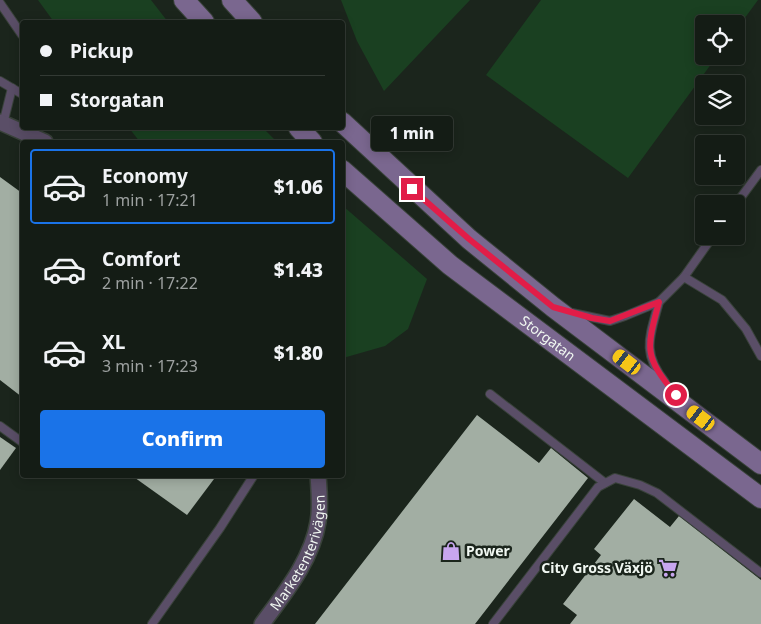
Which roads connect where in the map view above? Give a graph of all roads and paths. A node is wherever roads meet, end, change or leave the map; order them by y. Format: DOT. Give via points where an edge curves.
graph roads {
  1 [pos="184,0"];
  2 [pos="232,0"];
  3 [pos="0,3"];
  4 [pos="202,20"];
  5 [pos="250,20"];
  6 [pos="20,32"];
  7 [pos="0,81"];
  8 [pos="12,88"];
  9 [pos="20,93"];
  10 [pos="2,123"];
  11 [pos="345,125"];
  12 [pos="301,130"];
  13 [pos="40,140"];
  14 [pos="310,140"];
  15 [pos="761,170"];
  16 [pos="345,173"];
  17 [pos="743,195"];
  18 [pos="707,245"];
  19 [pos="684,277"];
  20 [pos="659,302"];
  21 [pos="553,307"];
  22 [pos="761,356"];
  23 [pos="490,394"];
  24 [pos="686,407"];
  25 [pos="0,426"];
  26 [pos="20,441"];
  27 [pos="761,464"];
  28 [pos="252,478"];
  29 [pos="318,478"];
  30 [pos="605,483"];
  31 [pos="761,498"];
  32 [pos="761,573"];
  33 [pos="152,624"];
  34 [pos="262,624"];
  35 [pos="493,624"];
  1 -- 4 [label="main road"];
  2 -- 5 [label="main road"];
  3 -- 6 [label="lane"];
  7 -- 8 [label="lane"];
  8 -- 9 [label="lane"];
  8 -- 10 [label="lane"];
  10 -- 13 [label="street"];
  11 -- 21 [label="main road" via="469,239"];
  12 -- 14 [label="main road"];
  15 -- 17 [label="lane"];
  16 -- 31 [label="main road, Storgatan" via="450,265"];
  18 -- 19 [label="lane"];
  19 -- 20 [label="lane"];
  19 -- 22 [label="lane" via="722,300 746,329"];
  20 -- 21 [label="lane" via="610,321"];
  20 -- 24 [label="lane" via="648,346 650,356 656,371"];
  21 -- 24 [label="main road"];
  23 -- 30 [label="lane"];
  24 -- 27 [label="main road"];
  25 -- 26 [label="lane"];
  28 -- 33 [label="lane"];
  29 -- 34 [label="street, Marketenterivägen" via="318,522 312,544 297,574"];
  30 -- 32 [label="lane" via="615,478 640,484 657,493"];
  30 -- 35 [label="lane" via="598,487"];
}
